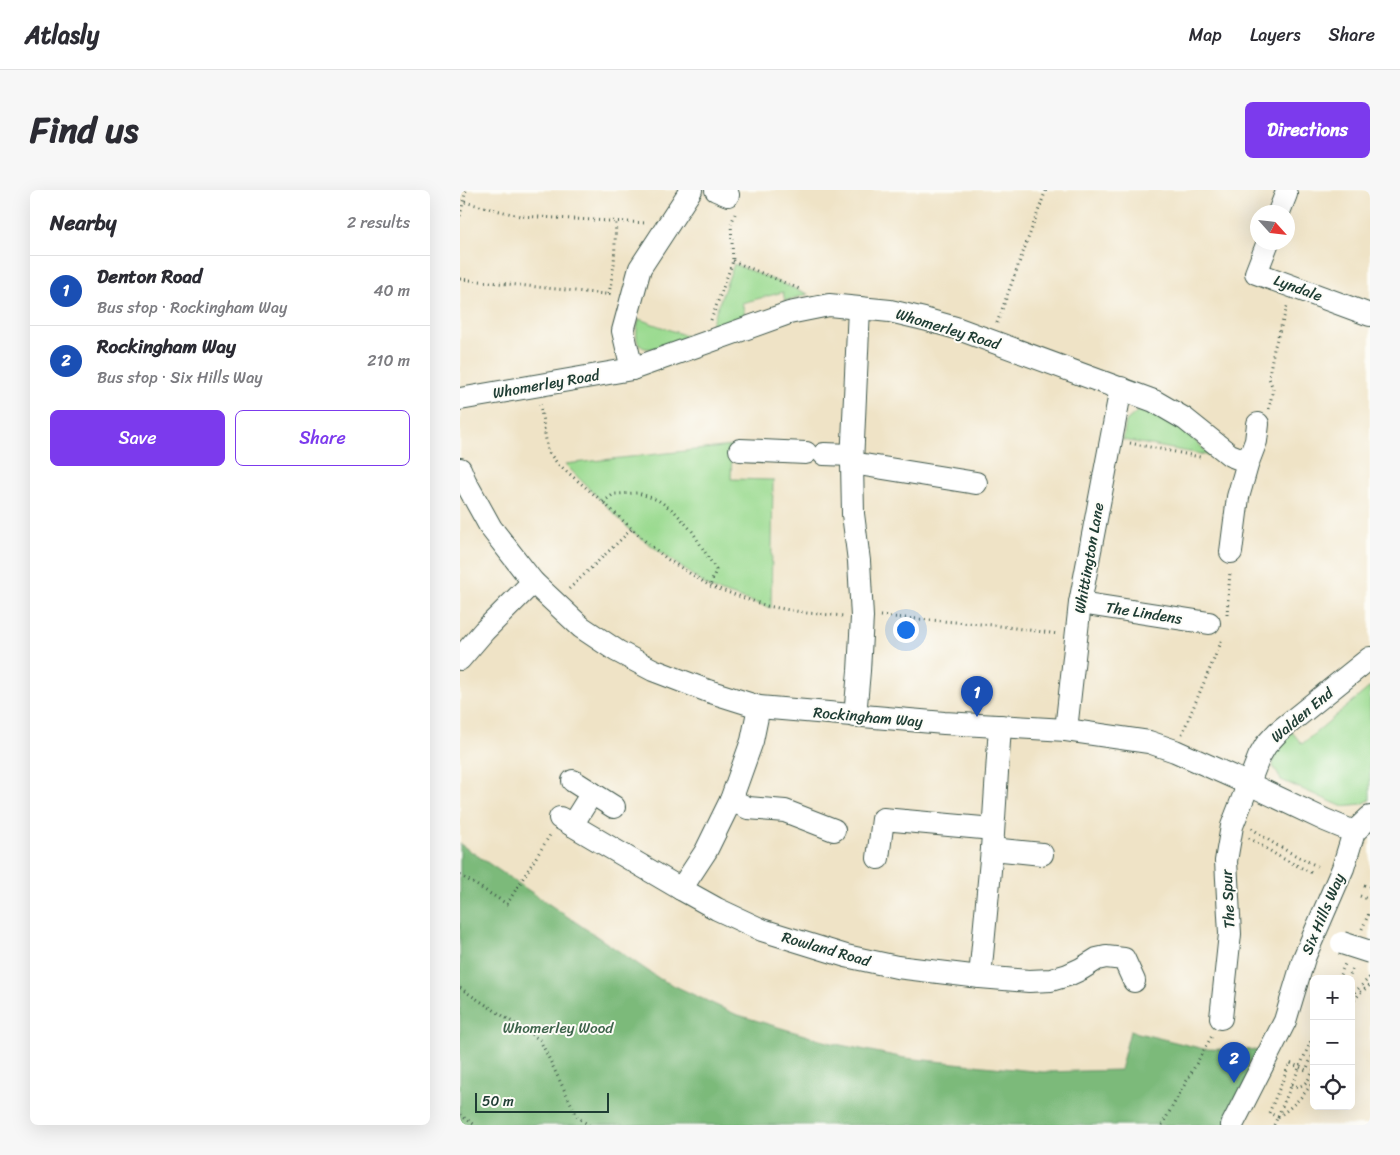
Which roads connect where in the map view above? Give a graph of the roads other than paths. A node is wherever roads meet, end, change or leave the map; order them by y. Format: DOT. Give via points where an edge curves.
graph roads {
  1 [pos="691,190"];
  2 [pos="1265,250"];
  3 [pos="859,308"];
  4 [pos="1370,315"];
  5 [pos="632,370"];
  6 [pos="1121,388"];
  7 [pos="460,399"];
  8 [pos="1258,424"];
  9 [pos="740,450"];
  10 [pos="852,459"];
  11 [pos="1239,459"];
  12 [pos="460,469"];
  13 [pos="976,483"];
  14 [pos="1231,552"];
  15 [pos="533,582"];
  16 [pos="1080,603"];
  17 [pos="1219,626"];
  18 [pos="1370,658"];
  19 [pos="460,659"];
  20 [pos="759,706"];
  21 [pos="855,716"];
  22 [pos="1000,726"];
  23 [pos="1066,730"];
  24 [pos="1249,784"];
  25 [pos="731,800"];
  26 [pos="614,807"];
  27 [pos="1362,824"];
  28 [pos="834,830"];
  29 [pos="992,839"];
  30 [pos="1042,854"];
  31 [pos="878,858"];
  32 [pos="681,889"];
  33 [pos="1316,932"];
  34 [pos="1370,952"];
  35 [pos="980,977"];
  36 [pos="1134,981"];
  37 [pos="1221,1018"];
  38 [pos="1232,1125"];
  1 -- 5 [label="street" via="640,268 623,331"];
  2 -- 4 [label="street, Lyndale" via="1256,273"];
  3 -- 5 [label="street, Whomerley Road" via="829,305 789,313"];
  3 -- 6 [label="street, Whomerley Road" via="924,318"];
  3 -- 10 [label="street"];
  5 -- 7 [label="street, Whomerley Road"];
  6 -- 11 [label="street, Whomerley Road" via="1154,401 1185,419"];
  6 -- 16 [label="street, Whittington Lane"];
  8 -- 11 [label="street" via="1256,440"];
  9 -- 10 [label="street"];
  10 -- 13 [label="street"];
  10 -- 21 [label="street" via="862,617"];
  11 -- 14 [label="street"];
  12 -- 15 [label="street, Rockingham Way" via="491,528"];
  15 -- 19 [label="street"];
  15 -- 20 [label="street, Rockingham Way" via="581,626 617,651 653,670"];
  16 -- 17 [label="street, The Lindens"];
  16 -- 23 [label="street, Whittington Lane"];
  18 -- 24 [label="street, Walden End" via="1278,732 1266,745"];
  20 -- 21 [label="street, Rockingham Way"];
  20 -- 25 [label="street" via="752,740"];
  21 -- 22 [label="street, Rockingham Way"];
  22 -- 23 [label="street, Rockingham Way"];
  22 -- 29 [label="street"];
  23 -- 24 [label="street, Rockingham Way" via="1149,742"];
  24 -- 27 [label="street, Rockingham Way" via="1325,820"];
  24 -- 37 [label="street, The Spur" via="1234,821 1226,861 1230,934"];
  25 -- 28 [label="street" via="748,808 785,810"];
  25 -- 32 [label="street" via="706,851"];
  26 -- 32 [label="street, Rowland Road" via="583,787 566,822"];
  27 -- 33 [label="street, Six Hills Way"];
  29 -- 30 [label="street"];
  29 -- 31 [label="street" via="883,819"];
  29 -- 35 [label="street"];
  32 -- 35 [label="street, Rowland Road" via="762,930 802,944 897,967"];
  33 -- 34 [label="street, bridge"];
  33 -- 38 [label="street, Six Hills Way" via="1304,958 1285,1021"];
  35 -- 36 [label="street, Rowland Road" via="1051,980 1106,957 1124,960"];
}
